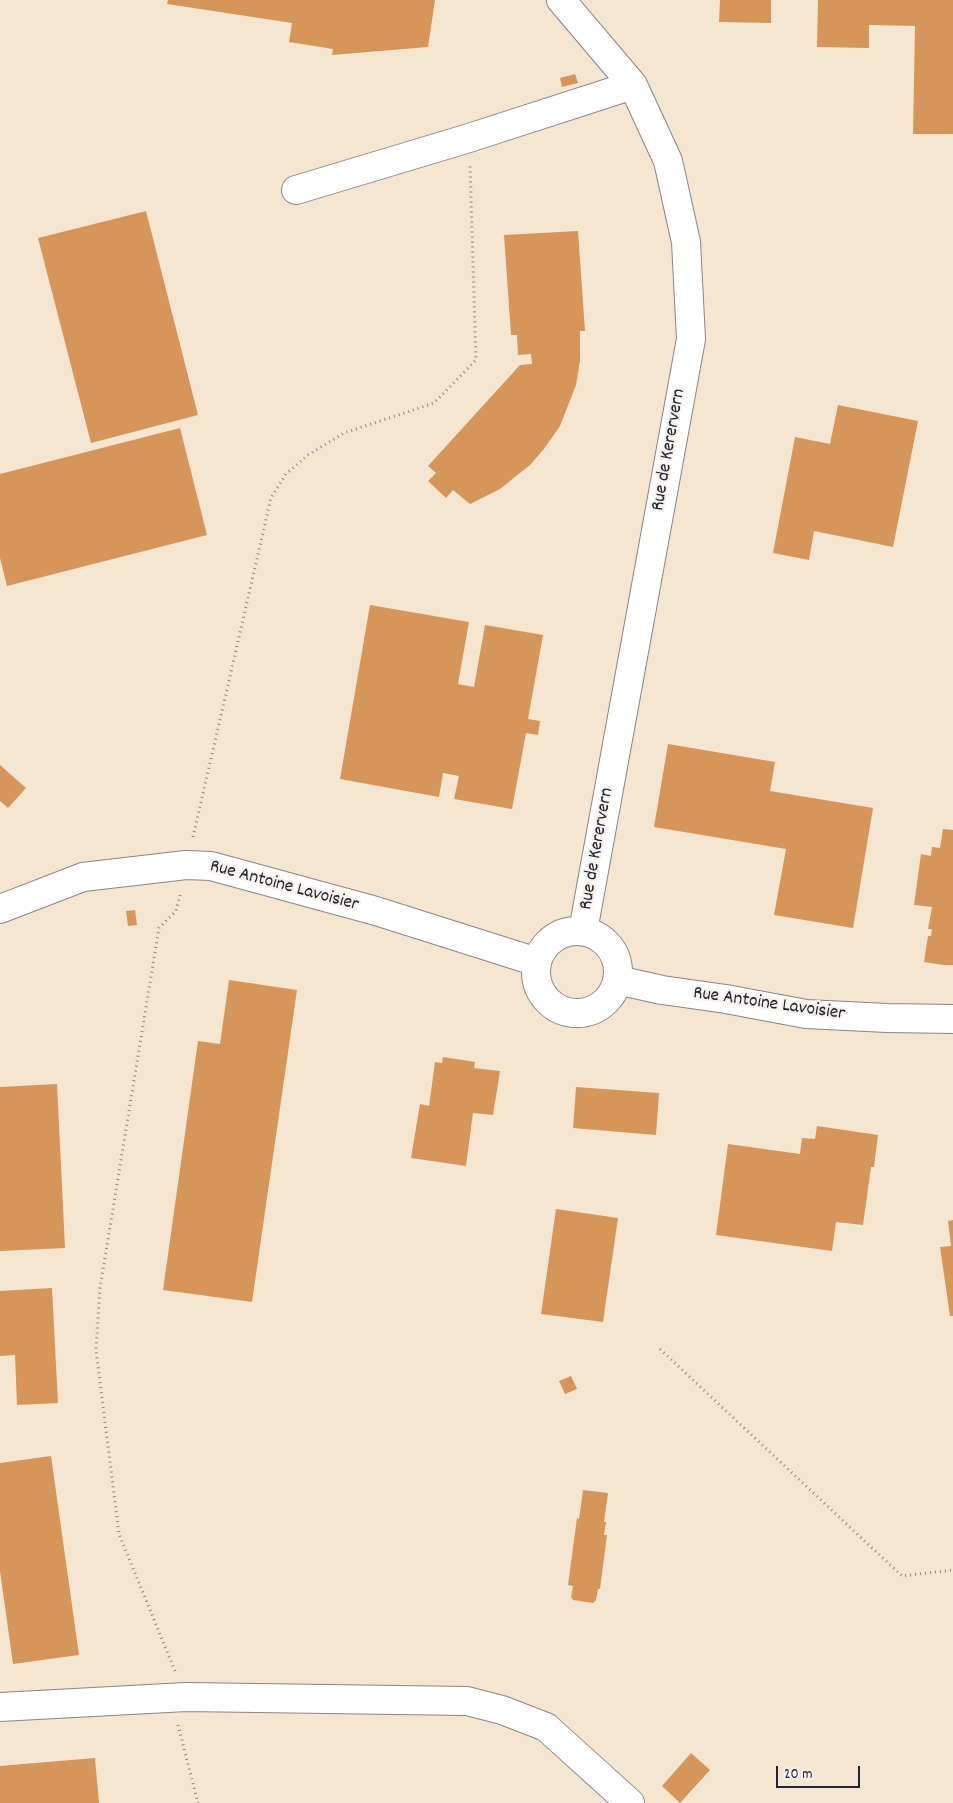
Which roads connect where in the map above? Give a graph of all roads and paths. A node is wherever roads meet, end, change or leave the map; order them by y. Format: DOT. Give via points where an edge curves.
graph roads {
  1 [pos="561,0"];
  2 [pos="633,85"];
  3 [pos="296,190"];
  4 [pos="0,909"];
  5 [pos="583,931"];
  6 [pos="537,962"];
  7 [pos="617,980"];
  8 [pos="953,1019"];
  9 [pos="660,1349"];
  10 [pos="953,1570"];
  11 [pos="179,1697"];
  12 [pos="0,1707"];
  13 [pos="198,1803"];
  14 [pos="630,1803"];
  1 -- 2 [label="street, Rue de Kerervern"];
  2 -- 3 [label="street"];
  2 -- 5 [label="street, Rue de Kerervern" via="668,161 686,242 691,339"];
  4 -- 6 [label="street, Rue Antoine Lavoisier" via="83,877 186,865 211,866 376,911"];
  5 -- 6 [label="street" via="559,934 549,941"];
  5 -- 7 [label="street" via="606,943 614,954 618,966"];
  6 -- 7 [label="street" via="539,988 546,999 568,1012 594,1010 613,992"];
  7 -- 8 [label="street, Rue Antoine Lavoisier" via="806,1014"];
  9 -- 10 [label="path" via="902,1576"];
  11 -- 12 [label="street"];
  11 -- 13 [label="path"];
  11 -- 14 [label="street" via="468,1701 546,1727"];
}
